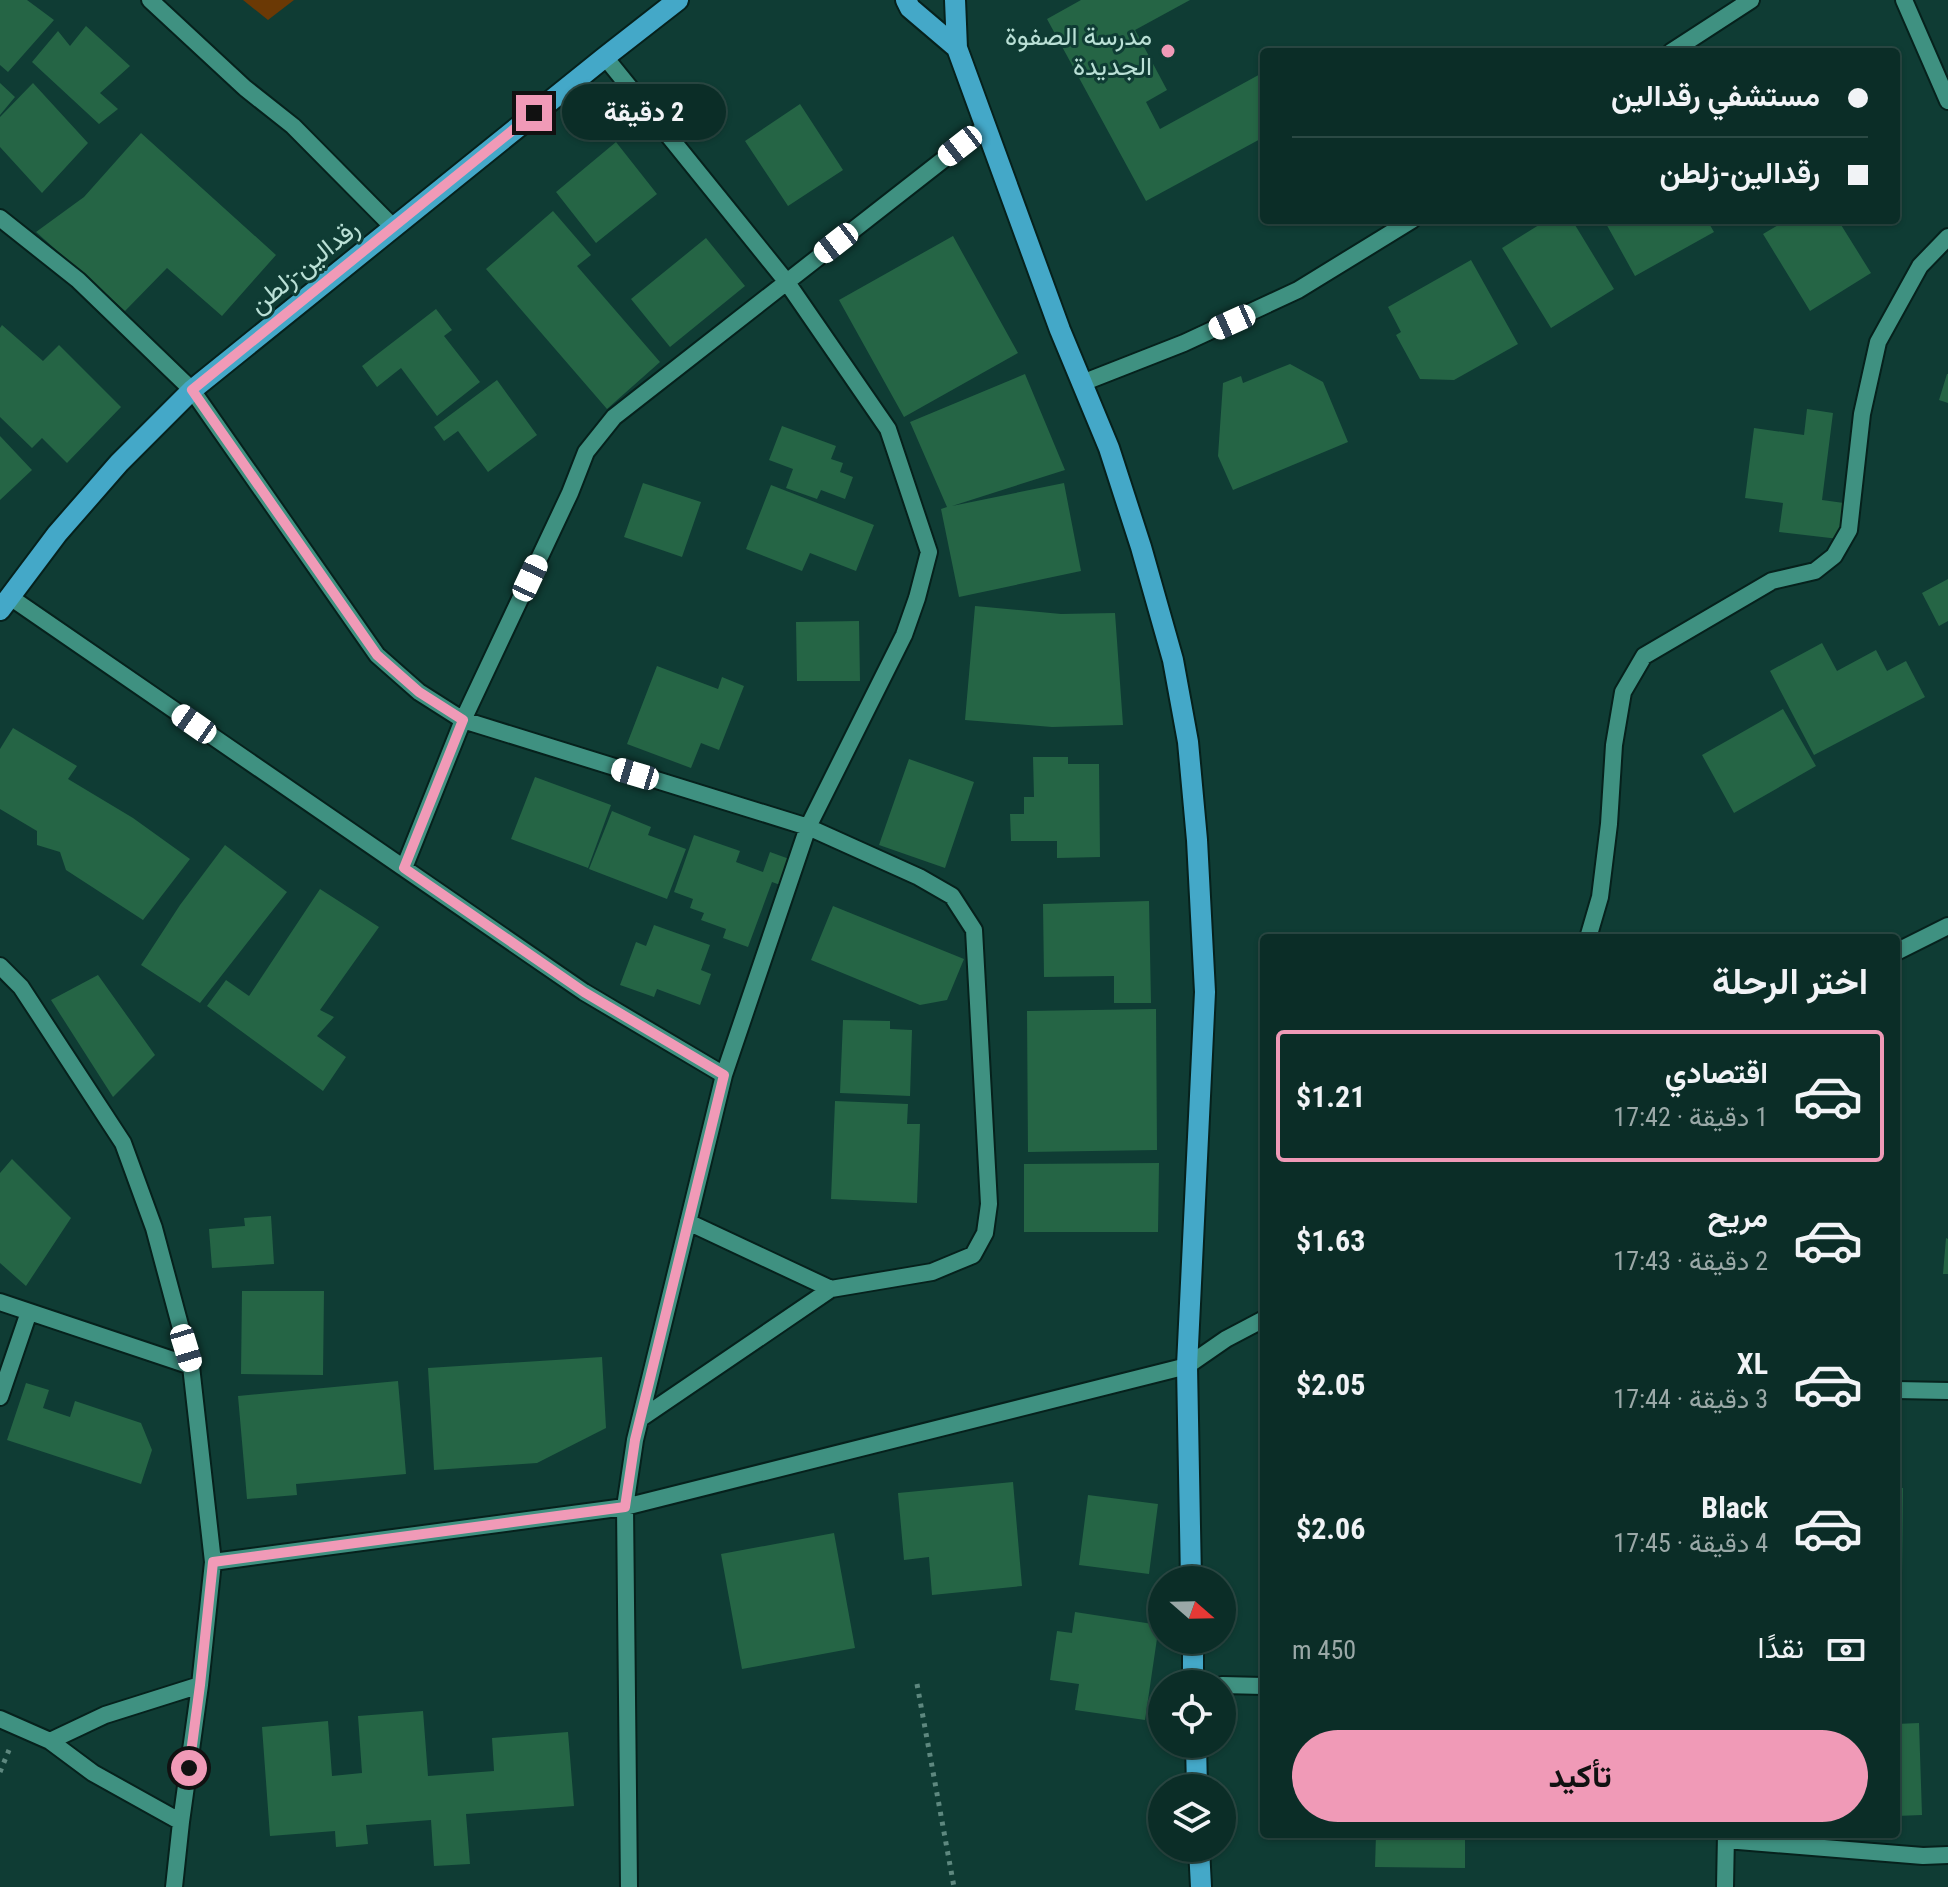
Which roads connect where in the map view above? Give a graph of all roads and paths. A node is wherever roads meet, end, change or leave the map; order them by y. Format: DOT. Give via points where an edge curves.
graph roads {
  1 [pos="150,0"];
  2 [pos="678,0"];
  3 [pos="906,0"];
  4 [pos="955,0"];
  5 [pos="1751,0"];
  6 [pos="1904,0"];
  7 [pos="957,48"];
  8 [pos="1677,48"];
  9 [pos="605,57"];
  10 [pos="1948,101"];
  11 [pos="985,127"];
  12 [pos="0,218"];
  13 [pos="1405,224"];
  14 [pos="393,227"];
  15 [pos="1948,237"];
  16 [pos="786,281"];
  17 [pos="1082,383"];
  18 [pos="192,390"];
  19 [pos="5,604"];
  20 [pos="463,720"];
  21 [pos="808,827"];
  22 [pos="404,868"];
  23 [pos="1948,926"];
  24 [pos="1589,934"];
  25 [pos="1900,950"];
  26 [pos="0,966"];
  27 [pos="724,1075"];
  28 [pos="688,1222"];
  29 [pos="831,1289"];
  30 [pos="0,1302"];
  31 [pos="29,1312"];
  32 [pos="1260,1321"];
  33 [pos="191,1366"];
  34 [pos="1187,1366"];
  35 [pos="1900,1390"];
  36 [pos="1948,1391"];
  37 [pos="0,1397"];
  38 [pos="640,1419"];
  39 [pos="625,1507"];
  40 [pos="213,1562"];
  41 [pos="1191,1566"];
  42 [pos="917,1684"];
  43 [pos="200,1685"];
  44 [pos="1236,1685"];
  45 [pos="1260,1686"];
  46 [pos="0,1719"];
  47 [pos="50,1741"];
  48 [pos="181,1822"];
  49 [pos="1726,1838"];
  50 [pos="1736,1838"];
  51 [pos="1948,1855"];
  52 [pos="1200,1862"];
  53 [pos="174,1887"];
  54 [pos="629,1887"];
  55 [pos="954,1887"];
  56 [pos="1201,1887"];
  57 [pos="1725,1887"];
  1 -- 14 [label="street" via="293,126"];
  2 -- 9 [label="main road, رقدالين-زلطن"];
  3 -- 7 [label="main road"];
  4 -- 7 [label="main road"];
  5 -- 8 [label="street"];
  6 -- 10 [label="street"];
  7 -- 11 [label="main road"];
  9 -- 14 [label="main road, رقدالين-زلطن"];
  9 -- 16 [label="street"];
  11 -- 16 [label="street"];
  11 -- 17 [label="main road"];
  12 -- 18 [label="street" via="78,280"];
  13 -- 17 [label="street" via="1298,290"];
  14 -- 18 [label="main road, رقدالين-زلطن"];
  15 -- 24 [label="street" via="1920,266 1878,342 1862,414 1849,530 1834,556 1815,571 1772,581 1644,656 1623,692 1600,897"];
  16 -- 20 [label="street" via="614,417 586,452"];
  16 -- 21 [label="street" via="888,429 929,552 904,635"];
  17 -- 34 [label="main road" via="1141,547 1173,660 1188,742 1205,992"];
  18 -- 19 [label="main road, رقدالين-زلطن" via="57,534"];
  18 -- 20 [label="street" via="377,655 419,692"];
  19 -- 22 [label="street"];
  20 -- 21 [label="street"];
  20 -- 22 [label="street"];
  21 -- 27 [label="street"];
  21 -- 29 [label="street" via="952,896 974,930 989,1204 985,1233 973,1255 932,1272"];
  22 -- 27 [label="street" via="584,992"];
  23 -- 25 [label="street"];
  26 -- 33 [label="street" via="21,987 123,1143 154,1228"];
  27 -- 28 [label="street"];
  28 -- 29 [label="street"];
  28 -- 38 [label="street"];
  29 -- 38 [label="street"];
  30 -- 31 [label="street"];
  31 -- 33 [label="street"];
  31 -- 37 [label="street"];
  32 -- 34 [label="street"];
  33 -- 40 [label="street"];
  34 -- 39 [label="street"];
  34 -- 41 [label="main road"];
  35 -- 36 [label="street"];
  38 -- 39 [label="street"];
  39 -- 40 [label="street"];
  39 -- 54 [label="street"];
  40 -- 43 [label="street"];
  42 -- 55 [label="path"];
  43 -- 47 [label="street" via="105,1715"];
  43 -- 48 [label="street"];
  44 -- 45 [label="street"];
  46 -- 47 [label="street"];
  47 -- 48 [label="street" via="93,1773"];
  48 -- 53 [label="street"];
  49 -- 57 [label="street"];
  50 -- 51 [label="street"];
  52 -- 56 [label="main road"];
}
